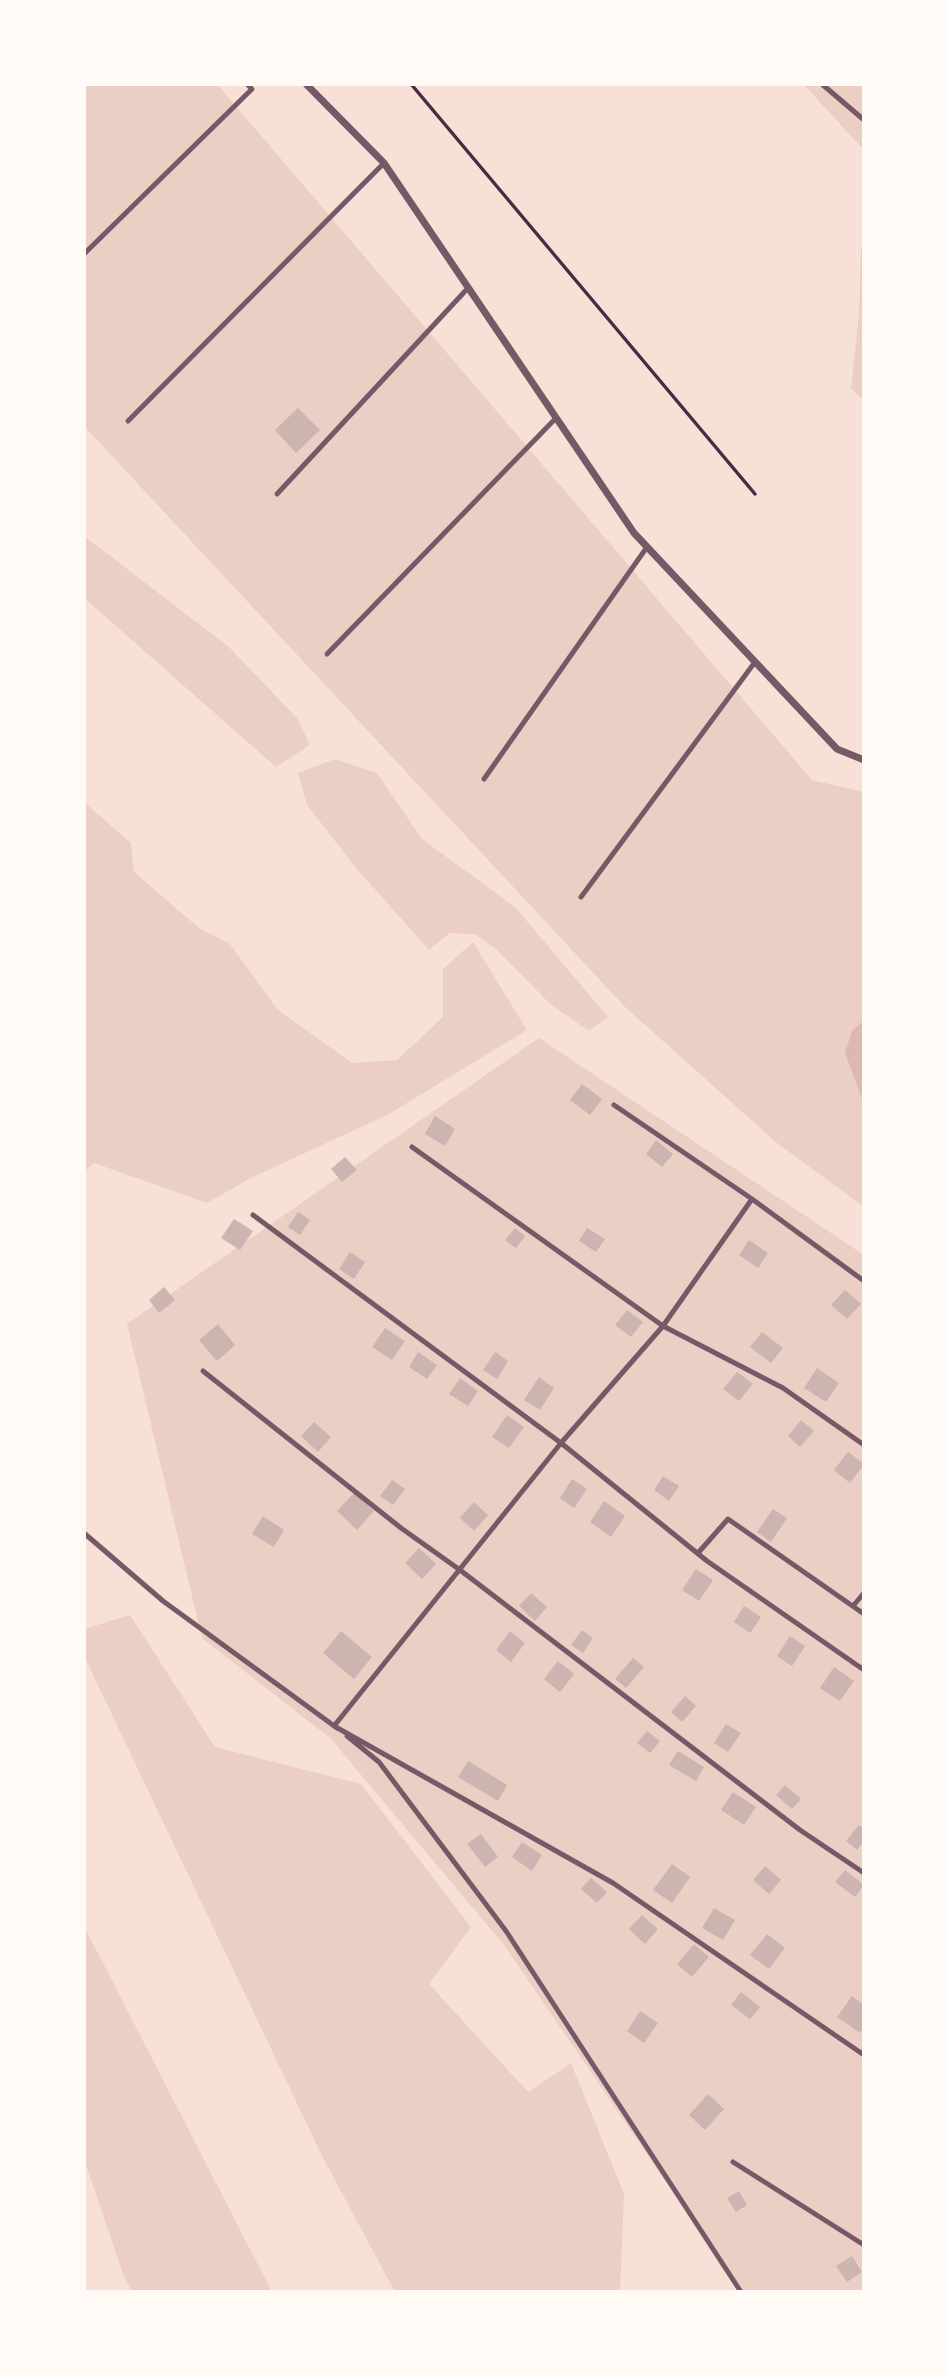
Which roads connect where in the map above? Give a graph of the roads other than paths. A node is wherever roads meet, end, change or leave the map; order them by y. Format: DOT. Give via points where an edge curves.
graph roads {
  1 [pos="247,84"];
  2 [pos="306,84"];
  3 [pos="823,85"];
  4 [pos="864,120"];
  5 [pos="384,163"];
  6 [pos="84,254"];
  7 [pos="468,288"];
  8 [pos="556,418"];
  9 [pos="128,421"];
  10 [pos="277,494"];
  11 [pos="647,547"];
  12 [pos="327,654"];
  13 [pos="755,662"];
  14 [pos="864,760"];
  15 [pos="484,779"];
  16 [pos="580,897"];
  17 [pos="614,1105"];
  18 [pos="412,1147"];
  19 [pos="752,1199"];
  20 [pos="253,1215"];
  21 [pos="864,1281"];
  22 [pos="663,1326"];
  23 [pos="203,1371"];
  24 [pos="561,1443"];
  25 [pos="864,1444"];
  26 [pos="84,1533"];
  27 [pos="698,1553"];
  28 [pos="460,1570"];
  29 [pos="864,1592"];
  30 [pos="853,1606"];
  31 [pos="864,1614"];
  32 [pos="864,1670"];
  33 [pos="334,1726"];
  34 [pos="864,1874"];
  35 [pos="864,2055"];
  36 [pos="733,2162"];
  37 [pos="864,2245"];
  38 [pos="741,2292"];
  1 -- 6 [label="lane" via="252,89"];
  2 -- 5 [label="street"];
  3 -- 4 [label="lane"];
  5 -- 7 [label="street"];
  5 -- 9 [label="lane"];
  7 -- 8 [label="street"];
  7 -- 10 [label="lane"];
  8 -- 11 [label="street"];
  8 -- 12 [label="lane"];
  11 -- 13 [label="street"];
  11 -- 15 [label="lane"];
  13 -- 14 [label="street" via="837,749"];
  13 -- 16 [label="lane"];
  17 -- 19 [label="lane"];
  18 -- 22 [label="lane"];
  19 -- 21 [label="lane"];
  19 -- 22 [label="lane"];
  20 -- 24 [label="lane"];
  22 -- 24 [label="lane"];
  22 -- 25 [label="lane" via="783,1388"];
  23 -- 28 [label="lane"];
  24 -- 27 [label="lane"];
  24 -- 28 [label="lane"];
  26 -- 33 [label="lane" via="163,1601"];
  27 -- 30 [label="lane" via="728,1519"];
  27 -- 32 [label="lane"];
  28 -- 33 [label="lane"];
  28 -- 34 [label="lane" via="789,1822"];
  29 -- 30 [label="lane"];
  30 -- 31 [label="lane"];
  33 -- 35 [label="lane" via="613,1883"];
  33 -- 38 [label="lane" via="379,1762 506,1931"];
  36 -- 37 [label="lane"];
}
